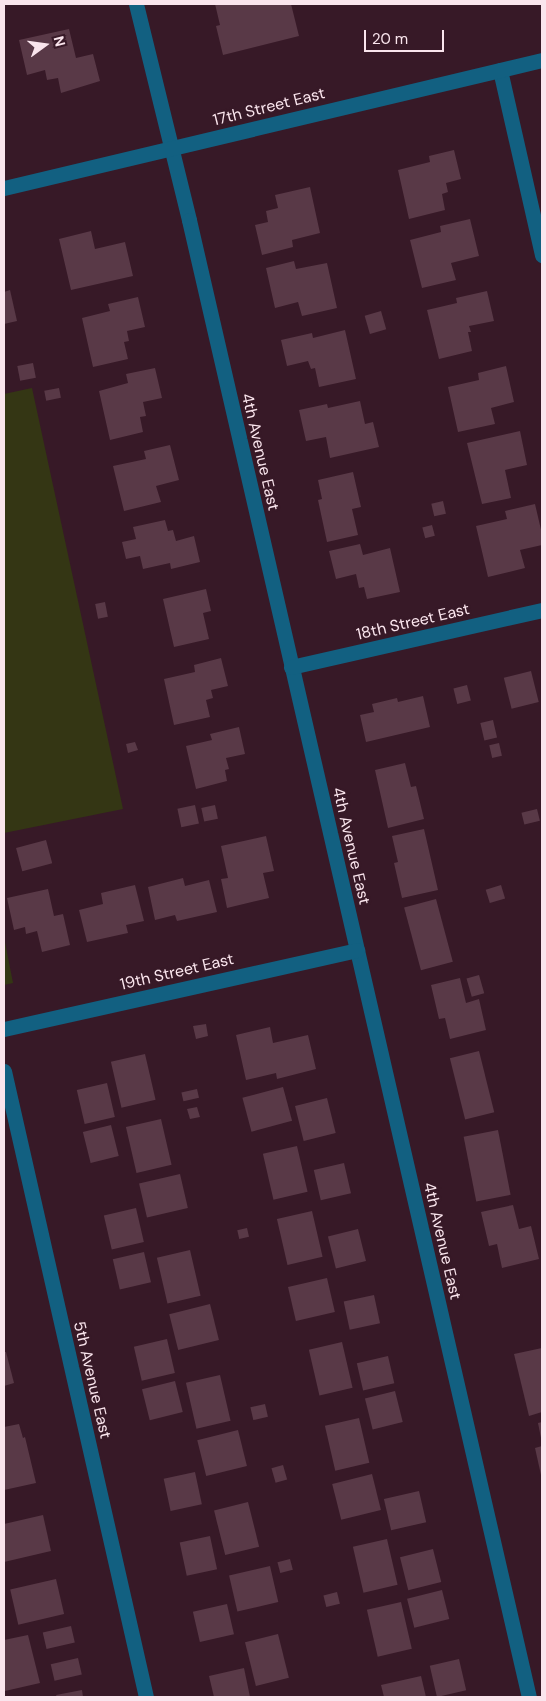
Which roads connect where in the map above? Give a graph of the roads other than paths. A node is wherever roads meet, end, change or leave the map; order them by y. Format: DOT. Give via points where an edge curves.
graph roads {
  1 [pos="136,4"];
  2 [pos="542,60"];
  3 [pos="500,70"];
  4 [pos="171,149"];
  5 [pos="4,188"];
  6 [pos="542,255"];
  7 [pos="542,610"];
  8 [pos="291,667"];
  9 [pos="358,950"];
  10 [pos="4,1029"];
  11 [pos="4,1072"];
  12 [pos="146,1697"];
  13 [pos="529,1697"];
  1 -- 4 [label="street, 4th Avenue East"];
  2 -- 3 [label="street, 17th Street East"];
  3 -- 4 [label="street, 17th Street East"];
  3 -- 6 [label="street"];
  4 -- 5 [label="street, 17th Street East"];
  4 -- 8 [label="street, 4th Avenue East"];
  7 -- 8 [label="street, 18th Street East"];
  8 -- 9 [label="street, 4th Avenue East"];
  9 -- 10 [label="street, 19th Street East"];
  9 -- 13 [label="street, 4th Avenue East"];
  11 -- 12 [label="street, 5th Avenue East"];
}
